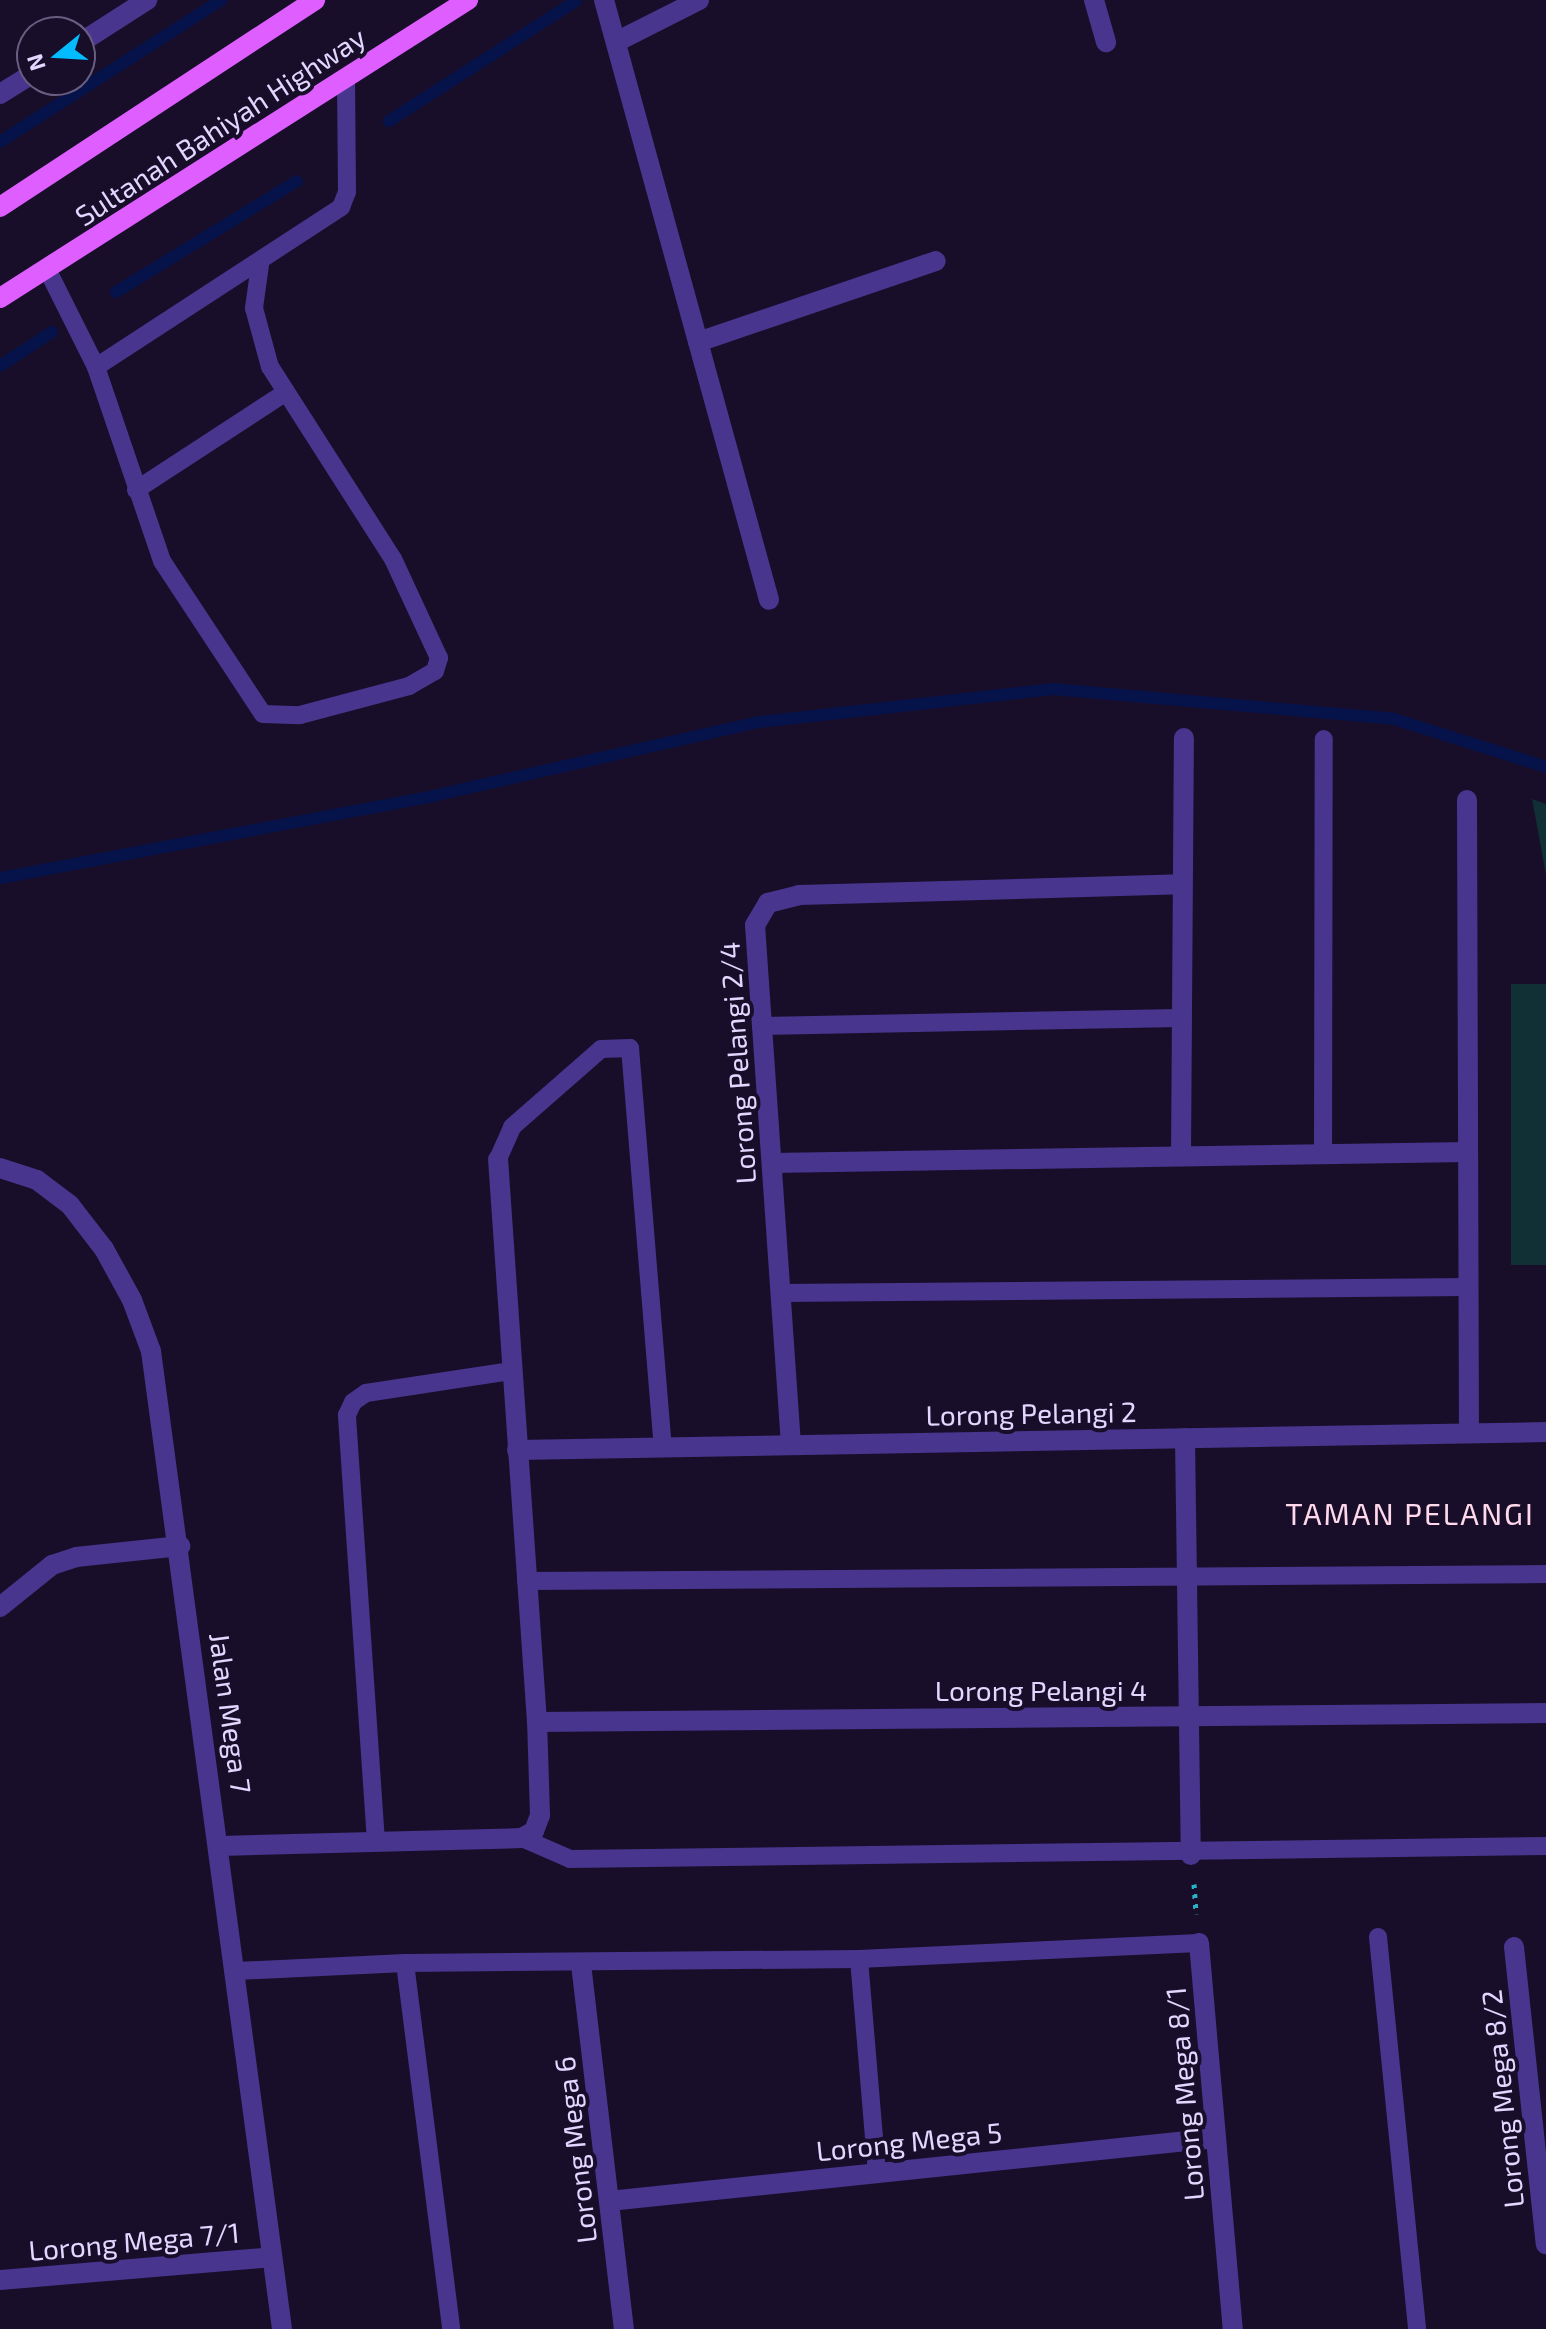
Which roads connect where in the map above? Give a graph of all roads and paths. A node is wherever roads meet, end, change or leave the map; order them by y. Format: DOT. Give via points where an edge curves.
graph roads {
  1 [pos="147,0"];
  2 [pos="315,0"];
  3 [pos="468,0"];
  4 [pos="604,0"];
  5 [pos="699,0"];
  6 [pos="1094,0"];
  7 [pos="96,33"];
  8 [pos="616,42"];
  9 [pos="1106,42"];
  10 [pos="346,79"];
  11 [pos="0,207"];
  12 [pos="936,261"];
  13 [pos="260,265"];
  14 [pos="47,269"];
  15 [pos="0,298"];
  16 [pos="698,342"];
  17 [pos="96,367"];
  18 [pos="285,393"];
  19 [pos="136,490"];
  20 [pos="769,600"];
  21 [pos="1184,738"];
  22 [pos="1324,739"];
  23 [pos="1467,800"];
  24 [pos="1181,884"];
  25 [pos="1180,1018"];
  26 [pos="761,1026"];
  27 [pos="1468,1152"];
  28 [pos="1323,1153"];
  29 [pos="1181,1154"];
  30 [pos="498,1159"];
  31 [pos="772,1163"];
  32 [pos="0,1168"];
  33 [pos="1469,1287"];
  34 [pos="781,1293"];
  35 [pos="512,1371"];
  36 [pos="1546,1432"];
  37 [pos="1469,1433"];
  38 [pos="1185,1438"];
  39 [pos="791,1445"];
  40 [pos="663,1447"];
  41 [pos="517,1450"];
  42 [pos="180,1546"];
  43 [pos="1546,1574"];
  44 [pos="1187,1576"];
  45 [pos="526,1581"];
  46 [pos="0,1607"];
  47 [pos="1546,1713"];
  48 [pos="1189,1717"];
  49 [pos="537,1722"];
  50 [pos="522,1838"];
  51 [pos="376,1842"];
  52 [pos="220,1846"];
  53 [pos="1546,1846"];
  54 [pos="1191,1855"];
  55 [pos="1378,1937"];
  56 [pos="1199,1943"];
  57 [pos="1514,1947"];
  58 [pos="859,1959"];
  59 [pos="405,1963"];
  60 [pos="581,1964"];
  61 [pos="237,1971"];
  62 [pos="1216,2138"];
  63 [pos="877,2173"];
  64 [pos="609,2201"];
  65 [pos="1546,2244"];
  66 [pos="272,2257"];
  67 [pos="0,2280"];
  68 [pos="282,2329"];
  69 [pos="451,2329"];
  70 [pos="624,2329"];
  71 [pos="1233,2329"];
  72 [pos="1417,2329"];
  1 -- 7 [label="street"];
  2 -- 11 [label="main road, Sultanah Bahiyah Highway"];
  3 -- 10 [label="main road, Sultanah Bahiyah Highway"];
  4 -- 8 [label="street"];
  5 -- 8 [label="street"];
  6 -- 9 [label="street"];
  8 -- 16 [label="street"];
  10 -- 13 [label="lane" via="347,192 341,207"];
  10 -- 14 [label="main road, Sultanah Bahiyah Highway"];
  12 -- 16 [label="street"];
  13 -- 17 [label="lane"];
  13 -- 18 [label="lane" via="254,308 270,367"];
  14 -- 15 [label="main road, Sultanah Bahiyah Highway"];
  14 -- 17 [label="lane"];
  16 -- 20 [label="street"];
  17 -- 19 [label="lane"];
  18 -- 19 [label="lane"];
  18 -- 19 [label="lane" via="393,559 435,643 435,671 409,686 340,708 263,714 162,561"];
  21 -- 24 [label="street"];
  22 -- 28 [label="lane"];
  23 -- 27 [label="street"];
  24 -- 25 [label="street"];
  24 -- 26 [label="street, Lorong Pelangi 2/4" via="799,895 768,903 755,925"];
  25 -- 26 [label="lane"];
  25 -- 29 [label="street"];
  26 -- 31 [label="street, Lorong Pelangi 2/4"];
  27 -- 28 [label="street"];
  27 -- 33 [label="street"];
  28 -- 29 [label="street"];
  29 -- 31 [label="street"];
  30 -- 35 [label="street"];
  30 -- 40 [label="lane" via="512,1127 601,1049 630,1048"];
  31 -- 34 [label="street, Lorong Pelangi 2/4"];
  32 -- 42 [label="street, Jalan Mega 7" via="37,1180 70,1205 104,1249 132,1300 151,1351"];
  33 -- 34 [label="lane"];
  33 -- 37 [label="street"];
  34 -- 39 [label="street, Lorong Pelangi 2/4"];
  35 -- 41 [label="street"];
  35 -- 51 [label="lane" via="366,1393 347,1415"];
  36 -- 37 [label="street, Lorong Pelangi 2"];
  37 -- 38 [label="street, Lorong Pelangi 2"];
  38 -- 39 [label="street, Lorong Pelangi 2"];
  38 -- 44 [label="street"];
  39 -- 40 [label="street, Lorong Pelangi 2"];
  40 -- 41 [label="street, Lorong Pelangi 2"];
  41 -- 45 [label="street"];
  42 -- 46 [label="street" via="76,1557 52,1565"];
  42 -- 52 [label="street, Jalan Mega 7"];
  43 -- 44 [label="lane"];
  44 -- 45 [label="lane"];
  44 -- 48 [label="street"];
  45 -- 49 [label="street"];
  47 -- 48 [label="street, Lorong Pelangi 4"];
  48 -- 49 [label="street, Lorong Pelangi 4"];
  48 -- 54 [label="street"];
  49 -- 50 [label="street" via="540,1815 534,1831"];
  50 -- 51 [label="street"];
  50 -- 54 [label="lane" via="570,1859"];
  51 -- 52 [label="street"];
  52 -- 61 [label="street, Jalan Mega 7"];
  53 -- 54 [label="lane"];
  54 -- 56 [label="path"];
  55 -- 72 [label="lane"];
  56 -- 58 [label="lane"];
  56 -- 62 [label="street, Lorong Mega 8/1"];
  57 -- 65 [label="street, Lorong Mega 8/2"];
  58 -- 60 [label="lane"];
  58 -- 63 [label="lane"];
  59 -- 60 [label="lane"];
  59 -- 61 [label="lane"];
  59 -- 69 [label="lane"];
  60 -- 64 [label="street, Lorong Mega 6"];
  61 -- 66 [label="street, Jalan Mega 7"];
  62 -- 63 [label="street, Lorong Mega 5"];
  62 -- 71 [label="street, Lorong Mega 8/1"];
  63 -- 64 [label="street, Lorong Mega 5"];
  64 -- 70 [label="street, Lorong Mega 6"];
  66 -- 67 [label="street, Lorong Mega 7/1"];
  66 -- 68 [label="street, Jalan Mega 7"];
}
